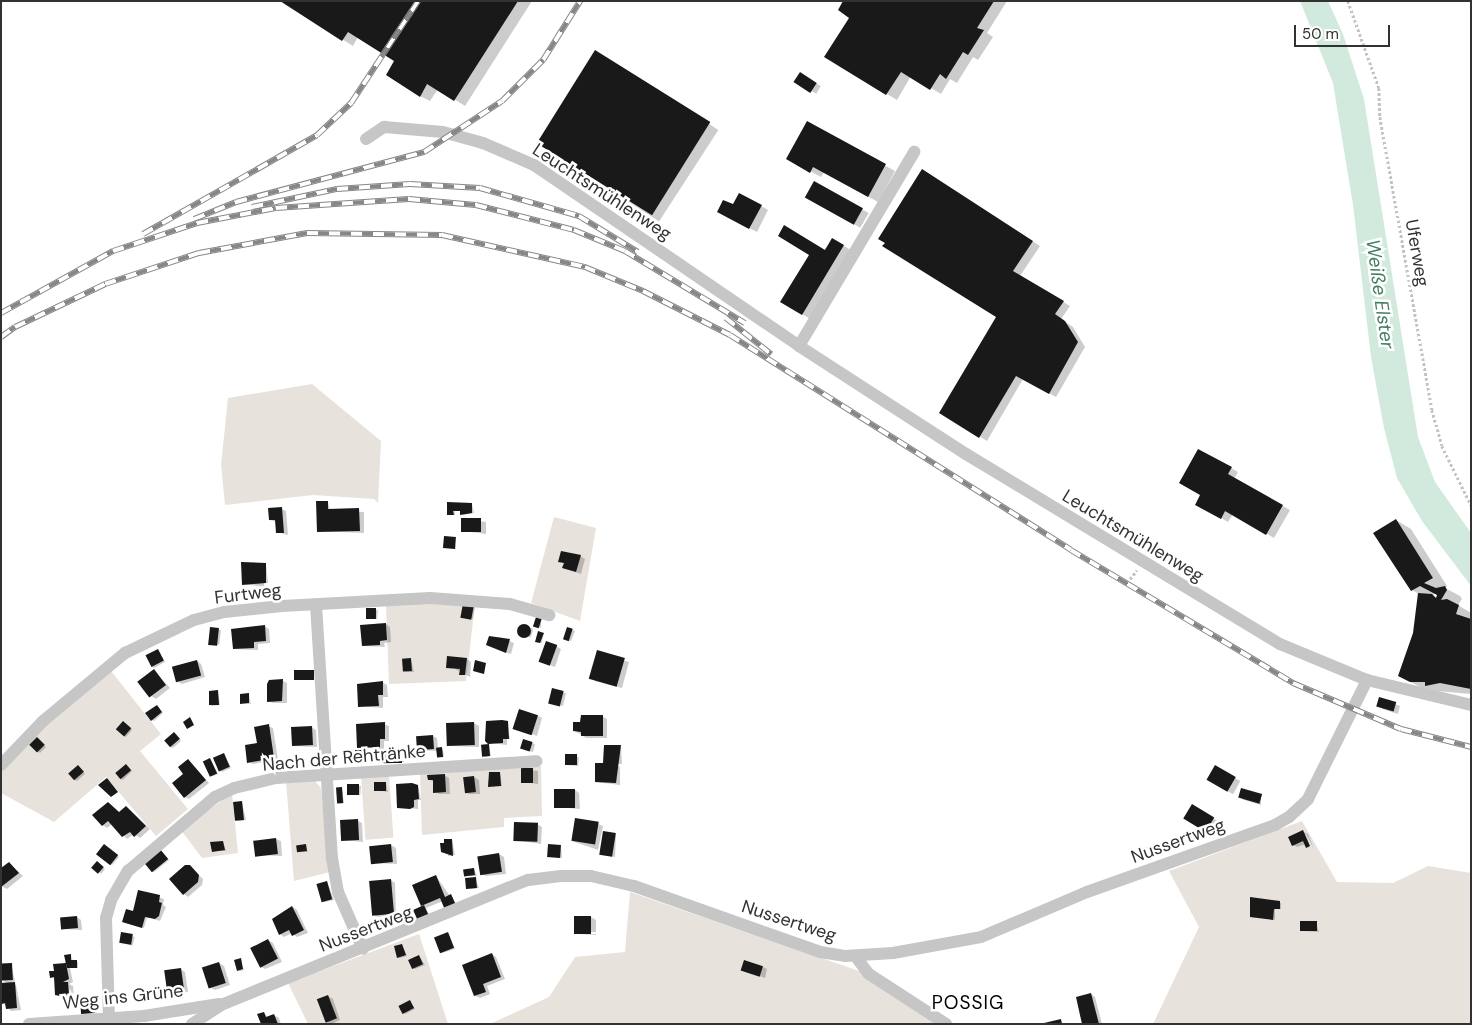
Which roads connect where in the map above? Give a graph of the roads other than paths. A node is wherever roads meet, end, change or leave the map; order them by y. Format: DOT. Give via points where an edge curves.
graph roads {
  1 [pos="366,139"];
  2 [pos="914,152"];
  3 [pos="799,346"];
  4 [pos="316,605"];
  5 [pos="549,615"];
  6 [pos="1367,680"];
  7 [pos="1471,705"];
  8 [pos="536,761"];
  9 [pos="1,765"];
  10 [pos="326,774"];
  11 [pos="363,949"];
  12 [pos="856,957"];
  13 [pos="221,1005"];
  14 [pos="109,1019"];
  15 [pos="29,1024"];
  16 [pos="192,1024"];
  17 [pos="946,1024"];
  1 -- 3 [label="street, Leuchtsmühlenweg" via="384,127 443,132 483,143 534,165"];
  2 -- 3 [label="street"];
  3 -- 6 [label="street, Leuchtsmühlenweg" via="1190,592 1280,644"];
  4 -- 5 [label="street, Furtweg" via="430,598 510,604"];
  4 -- 9 [label="street, Furtweg" via="224,612 194,620 151,639 125,653 43,721"];
  4 -- 10 [label="street"];
  6 -- 7 [label="street, Leuchtsmühlenweg"];
  6 -- 12 [label="street, Nussertweg" via="1308,800 1275,825 1087,892 981,937"];
  8 -- 10 [label="street, Nach der Rehtränke"];
  10 -- 11 [label="street" via="338,892"];
  10 -- 14 [label="street, Nach der Rehtränke" via="276,778 234,788 215,797 128,871 108,910"];
  11 -- 12 [label="street, Nussertweg" via="528,880 584,876 634,886 820,952"];
  11 -- 13 [label="street, Nussertweg"];
  12 -- 17 [label="street" via="869,974"];
  13 -- 14 [label="street, Weg ins Grüne" via="212,1003"];
  13 -- 16 [label="street, Nussertweg"];
  14 -- 15 [label="street, Weg ins Grüne"];
}
